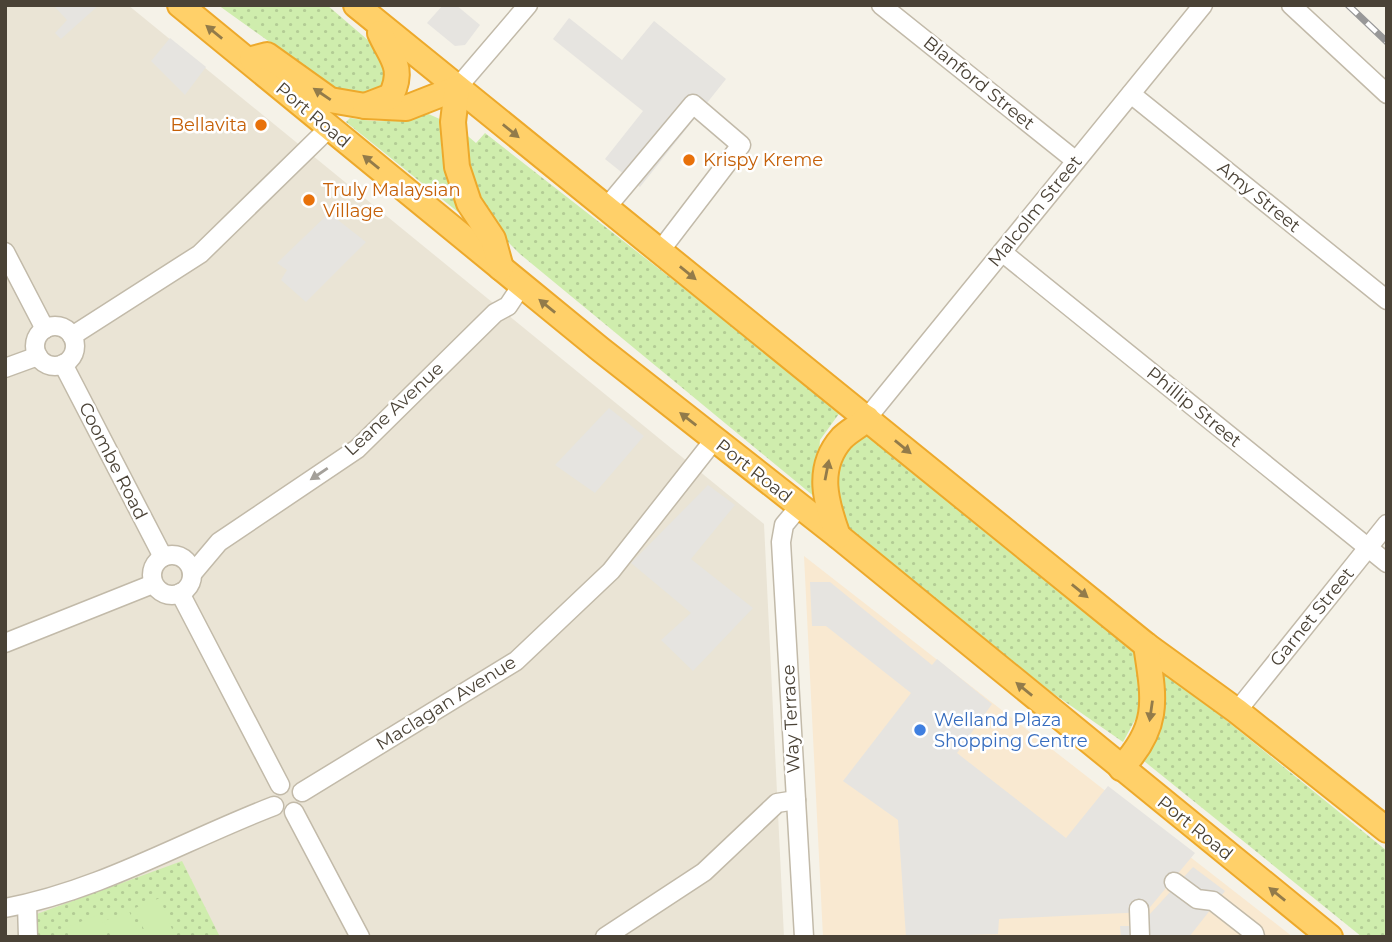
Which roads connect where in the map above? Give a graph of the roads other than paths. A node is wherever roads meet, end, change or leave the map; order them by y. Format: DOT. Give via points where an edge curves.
graph roads {
  1 [pos="180,5"];
  2 [pos="528,5"];
  3 [pos="881,5"];
  4 [pos="1203,5"];
  5 [pos="1291,5"];
  6 [pos="365,13"];
  7 [pos="247,60"];
  8 [pos="457,88"];
  9 [pos="1131,94"];
  10 [pos="1387,94"];
  11 [pos="365,106"];
  12 [pos="329,128"];
  13 [pos="1076,161"];
  14 [pos="606,208"];
  15 [pos="660,251"];
  16 [pos="5,252"];
  17 [pos="1002,252"];
  18 [pos="501,268"];
  19 [pos="522,285"];
  20 [pos="1387,300"];
  21 [pos="45,330"];
  22 [pos="72,335"];
  23 [pos="38,356"];
  24 [pos="63,365"];
  25 [pos="5,368"];
  26 [pos="867,418"];
  27 [pos="714,440"];
  28 [pos="799,507"];
  29 [pos="1387,524"];
  30 [pos="838,536"];
  31 [pos="1368,547"];
  32 [pos="163,557"];
  33 [pos="1387,563"];
  34 [pos="192,575"];
  35 [pos="153,584"];
  36 [pos="180,593"];
  37 [pos="5,643"];
  38 [pos="1146,645"];
  39 [pos="1237,711"];
  40 [pos="1121,768"];
  41 [pos="280,785"];
  42 [pos="302,792"];
  43 [pos="796,800"];
  44 [pos="274,806"];
  45 [pos="294,812"];
  46 [pos="1387,830"];
  47 [pos="1174,882"];
  48 [pos="27,904"];
  49 [pos="5,908"];
  50 [pos="1139,909"];
  51 [pos="28,937"];
  52 [pos="360,937"];
  53 [pos="605,937"];
  54 [pos="804,937"];
  55 [pos="1140,937"];
  56 [pos="1255,937"];
  57 [pos="1330,937"];
  7 -- 1 [label="highway, Port Road, one-way"];
  2 -- 8 [label="street"];
  3 -- 13 [label="street, Blanford Street"];
  4 -- 9 [label="street, Malcolm Street"];
  5 -- 10 [label="street"];
  6 -- 8 [label="highway"];
  6 -- 11 [label="highway" via="396,59 397,83 391,96"];
  11 -- 7 [label="highway, one-way" via="330,100 267,55"];
  7 -- 12 [label="highway, Port Road"];
  8 -- 11 [label="highway" via="406,108"];
  8 -- 14 [label="highway, one-way"];
  8 -- 18 [label="highway" via="453,122 457,167 469,203 493,239"];
  9 -- 13 [label="street, Malcolm Street"];
  9 -- 20 [label="street, Amy Street"];
  18 -- 12 [label="highway, Port Road, one-way"];
  12 -- 22 [label="street" via="200,254"];
  13 -- 17 [label="street, Malcolm Street"];
  14 -- 15 [label="highway"];
  14 -- 15 [label="street" via="693,104 741,145"];
  15 -- 26 [label="highway, one-way"];
  16 -- 21 [label="street"];
  17 -- 26 [label="street, Malcolm Street"];
  17 -- 31 [label="street, Phillip Street"];
  18 -- 19 [label="highway, Port Road"];
  27 -- 19 [label="highway, Port Road, one-way"];
  19 -- 34 [label="street, Leane Avenue, one-way" via="508,306 495,313 356,449 219,542"];
  21 -- 22 [label="street" via="62,327"];
  21 -- 23 [label="street" via="37,339"];
  22 -- 24 [label="street" via="75,349"];
  23 -- 24 [label="street" via="48,365"];
  23 -- 25 [label="street"];
  24 -- 32 [label="street, Coombe Road"];
  30 -- 26 [label="highway, one-way" via="825,497 827,463 840,440"];
  26 -- 38 [label="highway, one-way"];
  27 -- 28 [label="highway, Port Road"];
  27 -- 42 [label="street, Maclagan Avenue" via="611,571 516,661"];
  28 -- 30 [label="highway, Port Road"];
  28 -- 43 [label="street, Way Terrace" via="783,526 780,542"];
  29 -- 31 [label="street, Garnet Street"];
  40 -- 30 [label="highway, Port Road, one-way"];
  31 -- 33 [label="street, Phillip Street"];
  31 -- 39 [label="street, Garnet Street"];
  32 -- 34 [label="street" via="182,558"];
  32 -- 35 [label="street" via="153,568"];
  34 -- 36 [label="street"];
  35 -- 36 [label="street" via="163,592"];
  35 -- 37 [label="street"];
  36 -- 41 [label="street"];
  38 -- 39 [label="highway"];
  38 -- 40 [label="highway, one-way" via="1153,710 1140,748"];
  39 -- 46 [label="highway"];
  57 -- 40 [label="highway, Port Road, one-way"];
  41 -- 42 [label="street" via="294,784"];
  41 -- 44 [label="street" via="272,795"];
  42 -- 45 [label="street" via="303,803"];
  43 -- 53 [label="street" via="777,803 704,872"];
  43 -- 54 [label="street, Way Terrace"];
  44 -- 45 [label="street" via="283,813"];
  44 -- 48 [label="street" via="123,871"];
  45 -- 52 [label="street"];
  47 -- 56 [label="street" via="1197,899 1213,901"];
  48 -- 49 [label="street"];
  48 -- 51 [label="street"];
  50 -- 55 [label="street"];
}
